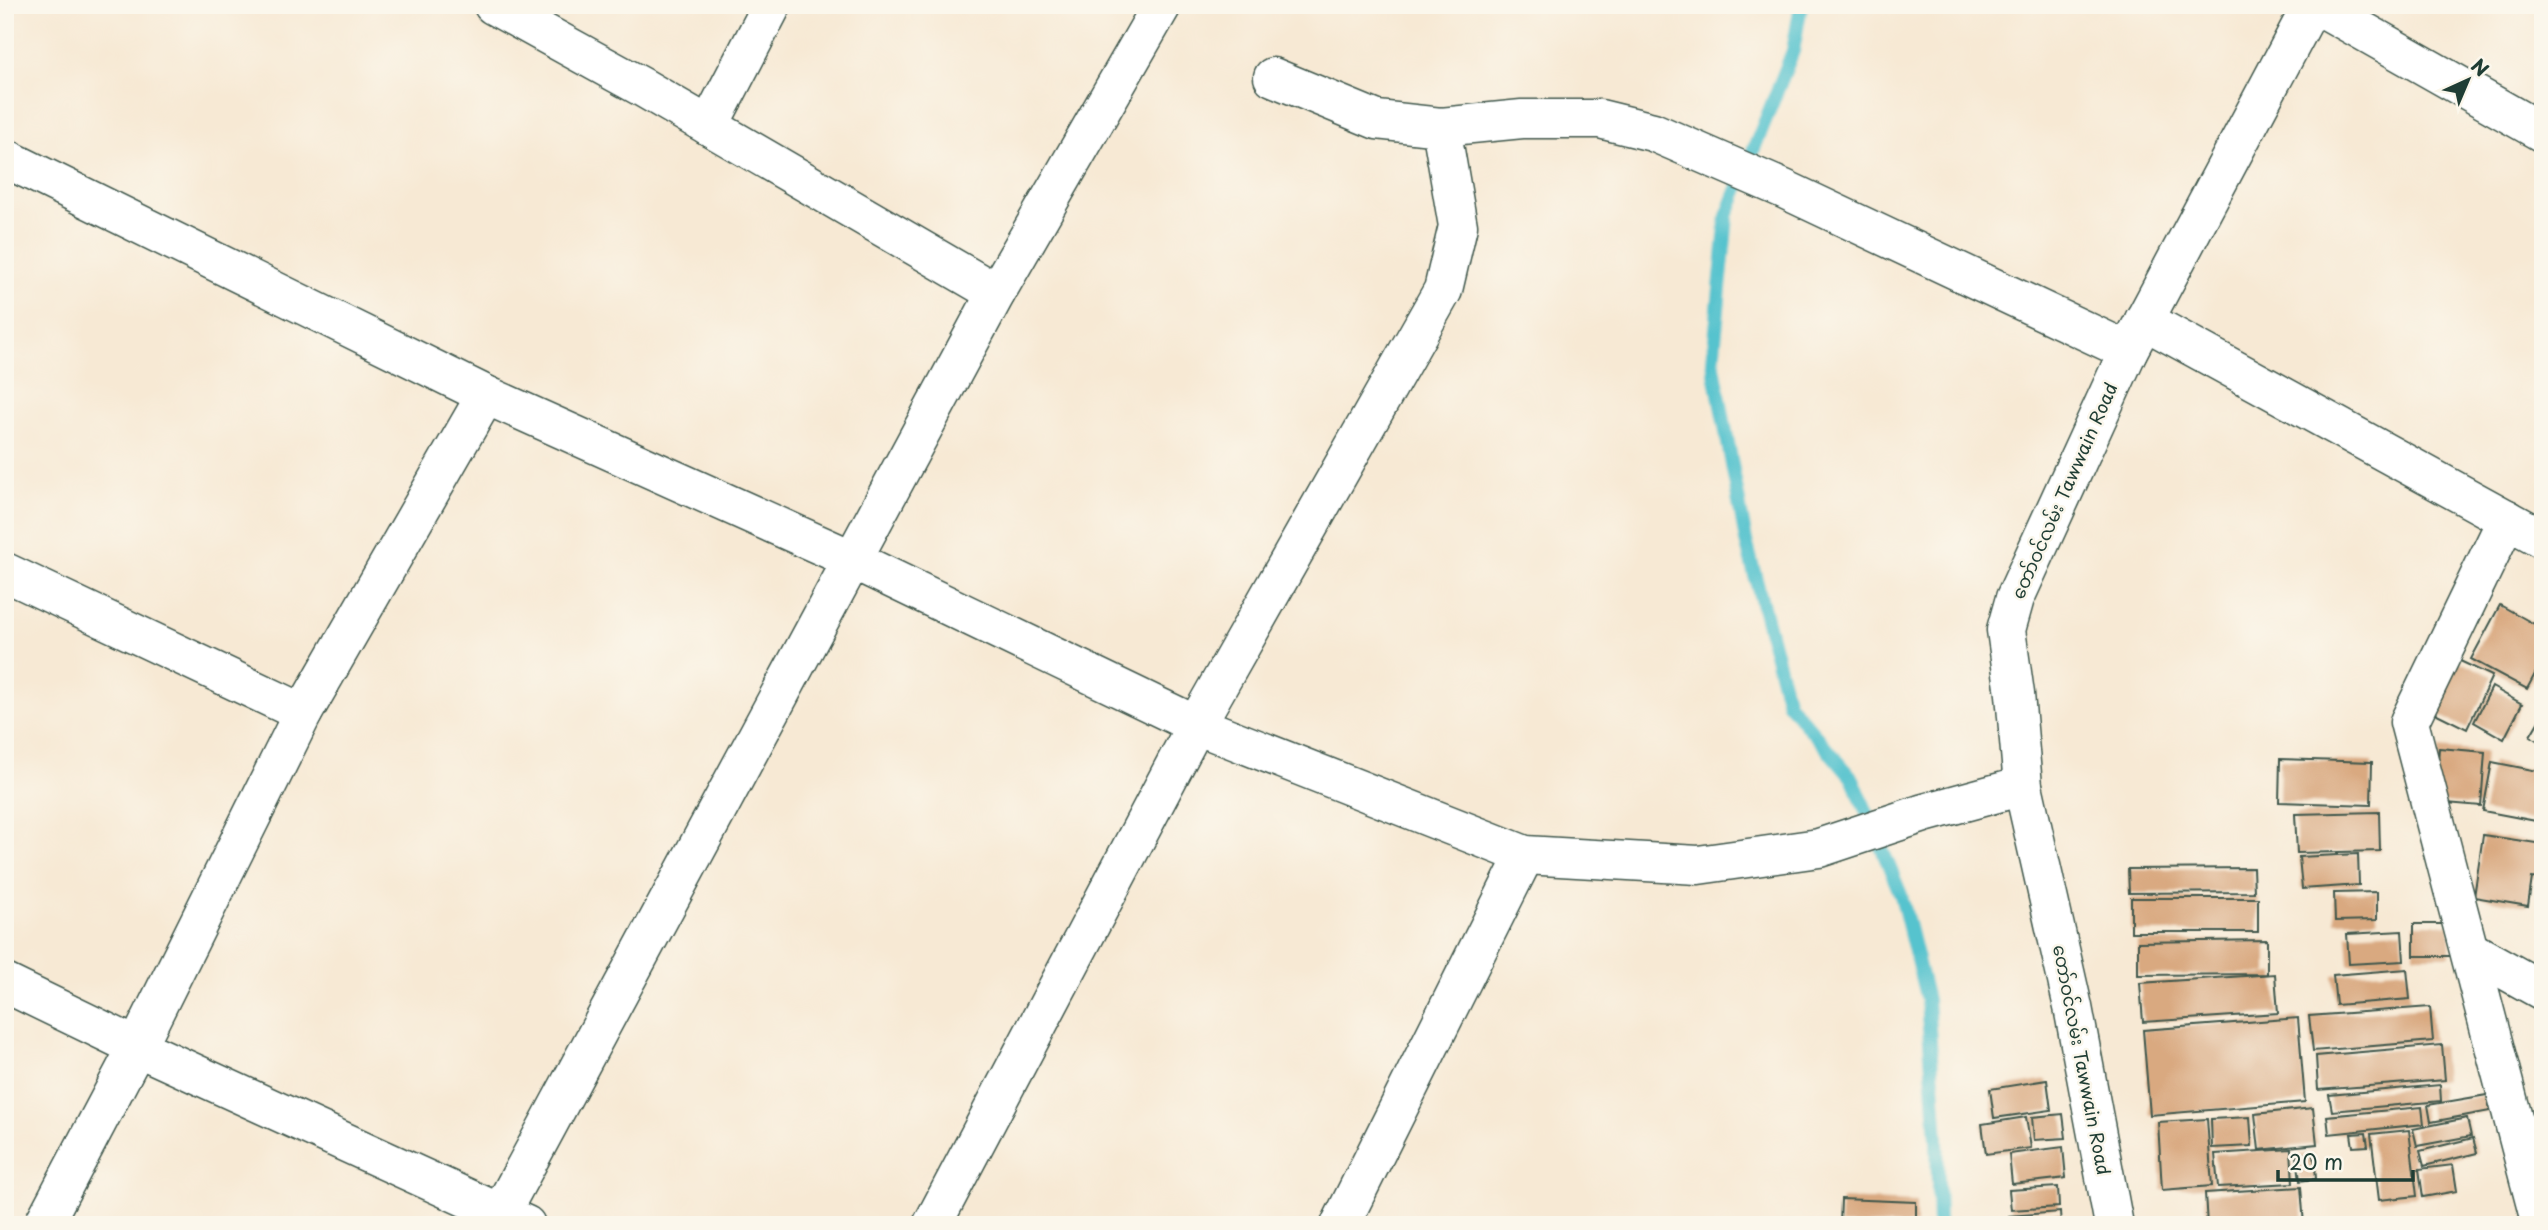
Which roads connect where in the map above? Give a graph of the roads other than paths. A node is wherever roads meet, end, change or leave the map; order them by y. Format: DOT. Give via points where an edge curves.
graph roads {
  1 [pos="494,5"];
  2 [pos="772,5"];
  3 [pos="1163,5"];
  4 [pos="2314,5"];
  5 [pos="1273,77"];
  6 [pos="709,126"];
  7 [pos="1441,127"];
  8 [pos="2543,133"];
  9 [pos="5,158"];
  10 [pos="996,293"];
  11 [pos="2136,336"];
  12 [pos="486,395"];
  13 [pos="2507,519"];
  14 [pos="2543,539"];
  15 [pos="851,559"];
  16 [pos="5,572"];
  17 [pos="303,713"];
  18 [pos="1196,725"];
  19 [pos="2022,786"];
  20 [pos="1525,855"];
  21 [pos="2471,951"];
  22 [pos="5,983"];
  23 [pos="2543,991"];
  24 [pos="137,1047"];
  25 [pos="507,1221"];
  26 [pos="43,1225"];
  27 [pos="932,1225"];
  28 [pos="1340,1225"];
  29 [pos="2114,1225"];
  30 [pos="2541,1225"];
  1 -- 6 [label="street"];
  2 -- 6 [label="street"];
  3 -- 10 [label="street"];
  4 -- 8 [label="street"];
  4 -- 11 [label="street, တော်ဝင်လမ်း Tawwain Road"];
  5 -- 7 [label="street" via="1377,120"];
  6 -- 10 [label="street"];
  7 -- 11 [label="street" via="1522,119 1600,119 1653,132"];
  7 -- 18 [label="street" via="1458,226 1443,290"];
  9 -- 12 [label="street"];
  10 -- 15 [label="street"];
  11 -- 13 [label="street"];
  11 -- 19 [label="street, တော်ဝင်လမ်း Tawwain Road" via="2015,598 2006,630"];
  12 -- 15 [label="street"];
  12 -- 17 [label="street"];
  13 -- 14 [label="street"];
  13 -- 21 [label="street" via="2409,722"];
  15 -- 18 [label="street"];
  15 -- 25 [label="street"];
  16 -- 17 [label="street"];
  17 -- 24 [label="street"];
  18 -- 20 [label="street"];
  18 -- 27 [label="street"];
  19 -- 20 [label="street" via="1819,848 1698,866"];
  19 -- 29 [label="street, တော်ဝင်လမ်း Tawwain Road" via="2073,1007"];
  20 -- 28 [label="street"];
  21 -- 23 [label="street"];
  21 -- 30 [label="street"];
  22 -- 24 [label="street"];
  24 -- 25 [label="street"];
  24 -- 26 [label="street"];
}
